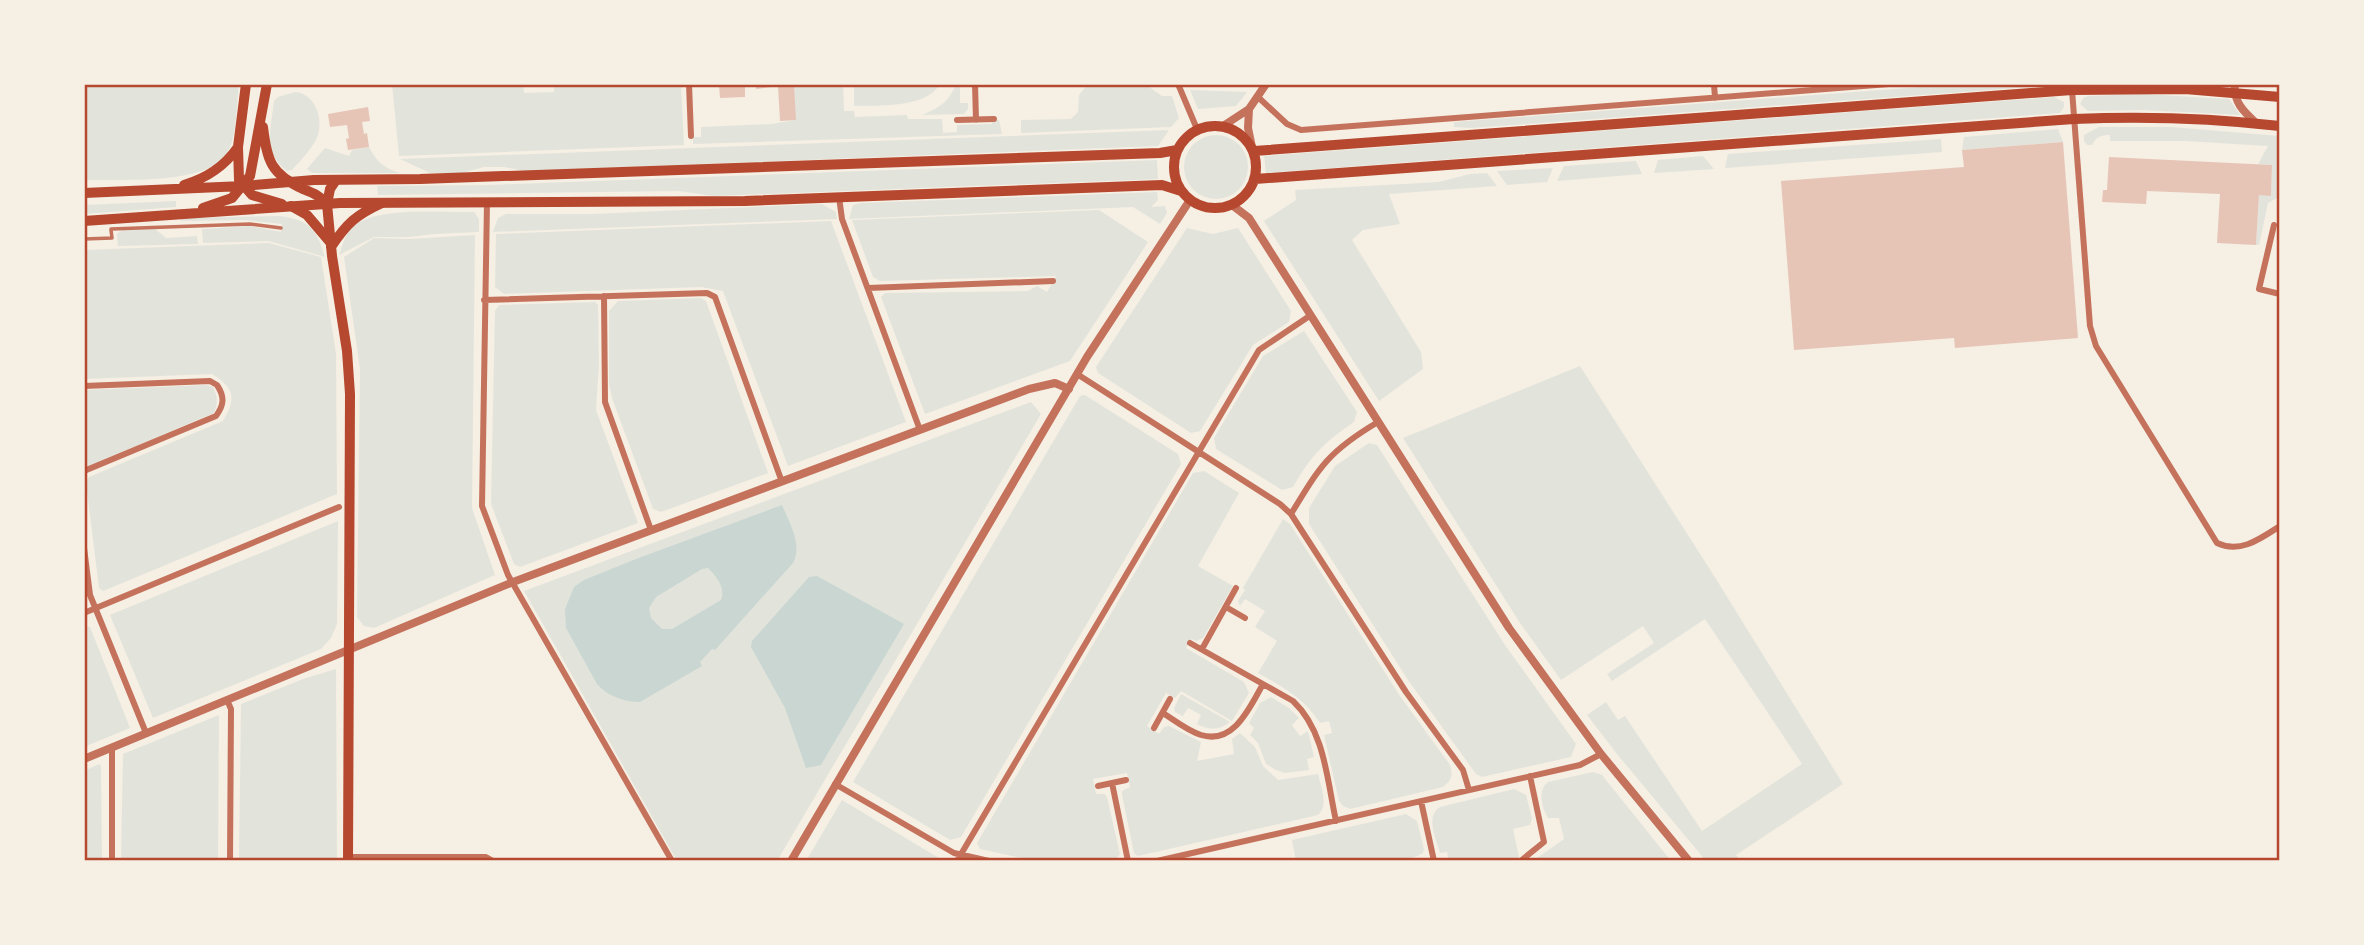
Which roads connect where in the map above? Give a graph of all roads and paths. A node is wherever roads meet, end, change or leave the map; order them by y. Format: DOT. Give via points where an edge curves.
graph roads {
  1 [pos="246,84"];
  2 [pos="267,84"];
  3 [pos="689,84"];
  4 [pos="975,84"];
  5 [pos="1178,84"];
  6 [pos="1266,84"];
  7 [pos="1714,84"];
  8 [pos="1889,84"];
  9 [pos="2234,88"];
  10 [pos="2072,90"];
  11 [pos="1258,97"];
  12 [pos="2280,97"];
  13 [pos="1715,98"];
  14 [pos="1249,109"];
  15 [pos="262,117"];
  16 [pos="994,119"];
  17 [pos="2074,119"];
  18 [pos="957,120"];
  19 [pos="975,120"];
  20 [pos="2256,123"];
  21 [pos="1223,126"];
  22 [pos="2280,126"];
  23 [pos="1197,129"];
  24 [pos="691,136"];
  25 [pos="238,147"];
  26 [pos="1177,149"];
  27 [pos="1253,149"];
  28 [pos="1255,179"];
  29 [pos="336,180"];
  30 [pos="289,182"];
  31 [pos="243,186"];
  32 [pos="167,190"];
  33 [pos="1181,191"];
  34 [pos="84,193"];
  35 [pos="839,197"];
  36 [pos="1190,200"];
  37 [pos="487,202"];
  38 [pos="383,203"];
  39 [pos="327,204"];
  40 [pos="1232,205"];
  41 [pos="291,206"];
  42 [pos="190,212"];
  43 [pos="170,213"];
  44 [pos="84,221"];
  45 [pos="111,223"];
  46 [pos="2274,225"];
  47 [pos="171,227"];
  48 [pos="281,228"];
  49 [pos="84,239"];
  50 [pos="330,244"];
  51 [pos="1053,281"];
  52 [pos="868,288"];
  53 [pos="2280,294"];
  54 [pos="604,296"];
  55 [pos="484,300"];
  56 [pos="1311,315"];
  57 [pos="1077,374"];
  58 [pos="84,386"];
  59 [pos="1069,388"];
  60 [pos="1378,422"];
  61 [pos="920,430"];
  62 [pos="1197,452"];
  63 [pos="84,471"];
  64 [pos="782,482"];
  65 [pos="339,507"];
  66 [pos="1291,513"];
  67 [pos="2280,526"];
  68 [pos="651,530"];
  69 [pos="84,548"];
  70 [pos="513,582"];
  71 [pos="1237,588"];
  72 [pos="1226,607"];
  73 [pos="95,608"];
  74 [pos="84,613"];
  75 [pos="1245,618"];
  76 [pos="1190,643"];
  77 [pos="349,649"];
  78 [pos="1202,649"];
  79 [pos="1263,684"];
  80 [pos="227,699"];
  81 [pos="1170,699"];
  82 [pos="1163,713"];
  83 [pos="1154,728"];
  84 [pos="146,733"];
  85 [pos="112,747"];
  86 [pos="1601,754"];
  87 [pos="84,759"];
  88 [pos="1530,776"];
  89 [pos="1126,780"];
  90 [pos="1112,783"];
  91 [pos="835,784"];
  92 [pos="1098,786"];
  93 [pos="1469,790"];
  94 [pos="1420,801"];
  95 [pos="1336,821"];
  96 [pos="959,858"];
  97 [pos="348,859"];
  98 [pos="1522,860"];
  99 [pos="113,861"];
  100 [pos="230,861"];
  101 [pos="493,861"];
  102 [pos="672,861"];
  103 [pos="791,861"];
  104 [pos="989,861"];
  105 [pos="1128,861"];
  106 [pos="1157,861"];
  107 [pos="1434,861"];
  108 [pos="1689,861"];
  1 -- 25 [label="highway"];
  2 -- 15 [label="highway"];
  3 -- 24 [label="street"];
  4 -- 19 [label="street"];
  5 -- 23 [label="street"];
  6 -- 11 [label="street"];
  7 -- 13 [label="street"];
  8 -- 13 [label="street"];
  9 -- 10 [label="highway"];
  9 -- 12 [label="highway"];
  9 -- 20 [label="street" via="2239,105"];
  10 -- 17 [label="street"];
  10 -- 27 [label="highway"];
  11 -- 13 [label="street" via="1287,124 1301,130"];
  11 -- 14 [label="street"];
  14 -- 21 [label="street"];
  14 -- 27 [label="street"];
  15 -- 30 [label="highway" via="268,159"];
  15 -- 31 [label="highway" via="250,176"];
  16 -- 19 [label="street"];
  17 -- 20 [label="highway"];
  17 -- 28 [label="highway"];
  17 -- 67 [label="street" via="2090,326 2096,346 2217,544 2244,547"];
  18 -- 19 [label="street"];
  20 -- 22 [label="highway"];
  21 -- 23 [label="highway"];
  21 -- 27 [label="highway" via="1237,131"];
  23 -- 26 [label="highway"];
  25 -- 31 [label="highway"];
  25 -- 32 [label="highway" via="219,168"];
  26 -- 29 [label="highway"];
  26 -- 33 [label="highway" via="1174,171"];
  27 -- 28 [label="highway"];
  28 -- 40 [label="highway" via="1247,194"];
  29 -- 30 [label="highway"];
  29 -- 39 [label="main road"];
  30 -- 31 [label="highway"];
  30 -- 39 [label="highway"];
  31 -- 32 [label="highway"];
  31 -- 41 [label="highway" via="252,195"];
  31 -- 42 [label="highway" via="232,198"];
  32 -- 34 [label="highway"];
  33 -- 35 [label="highway" via="1162,185"];
  33 -- 36 [label="highway"];
  35 -- 37 [label="highway"];
  35 -- 52 [label="street" via="842,219"];
  36 -- 40 [label="highway" via="1221,208"];
  36 -- 57 [label="street"];
  37 -- 38 [label="highway"];
  37 -- 55 [label="street"];
  38 -- 39 [label="highway"];
  38 -- 50 [label="main road" via="350,221"];
  39 -- 41 [label="highway"];
  39 -- 50 [label="main road"];
  40 -- 56 [label="street" via="1249,218"];
  41 -- 42 [label="highway"];
  41 -- 50 [label="main road" via="307,215"];
  42 -- 43 [label="highway"];
  43 -- 45 [label="highway"];
  43 -- 47 [label="lane"];
  44 -- 45 [label="highway"];
  45 -- 47 [label="lane"];
  45 -- 49 [label="lane" via="112,238"];
  46 -- 53 [label="street" via="2259,289"];
  47 -- 48 [label="lane" via="250,224"];
  50 -- 77 [label="main road" via="350,394"];
  51 -- 52 [label="street"];
  52 -- 61 [label="street"];
  54 -- 55 [label="street"];
  54 -- 64 [label="street" via="707,293 715,297"];
  54 -- 68 [label="street" via="605,402"];
  55 -- 70 [label="street" via="482,506"];
  56 -- 60 [label="street"];
  56 -- 62 [label="street" via="1259,351"];
  57 -- 59 [label="street"];
  57 -- 62 [label="street"];
  58 -- 63 [label="street" via="210,381 217,385 223,400 216,416"];
  59 -- 61 [label="street" via="1055,383 1029,389"];
  59 -- 91 [label="street"];
  60 -- 66 [label="street" via="1337,448"];
  60 -- 86 [label="street" via="1509,628"];
  61 -- 64 [label="street"];
  62 -- 66 [label="street"];
  62 -- 96 [label="street"];
  64 -- 68 [label="street"];
  65 -- 73 [label="street"];
  66 -- 93 [label="street" via="1406,692 1463,769"];
  68 -- 70 [label="street"];
  69 -- 73 [label="street"];
  70 -- 77 [label="street"];
  70 -- 102 [label="street"];
  71 -- 72 [label="street"];
  72 -- 75 [label="street"];
  72 -- 78 [label="street"];
  73 -- 74 [label="street"];
  73 -- 84 [label="street"];
  76 -- 78 [label="street"];
  77 -- 80 [label="street"];
  77 -- 97 [label="main road"];
  78 -- 79 [label="street"];
  79 -- 82 [label="street" via="1244,717 1226,733 1200,735"];
  79 -- 95 [label="street" via="1293,701 1311,722"];
  80 -- 84 [label="street"];
  80 -- 100 [label="street" via="231,709"];
  81 -- 82 [label="street"];
  82 -- 83 [label="street"];
  84 -- 85 [label="street"];
  85 -- 87 [label="street"];
  85 -- 99 [label="street"];
  86 -- 88 [label="street" via="1580,765"];
  86 -- 108 [label="street"];
  88 -- 93 [label="street"];
  88 -- 98 [label="street" via="1545,842"];
  89 -- 90 [label="street"];
  90 -- 92 [label="street"];
  90 -- 105 [label="street"];
  91 -- 96 [label="street"];
  91 -- 103 [label="street"];
  93 -- 94 [label="street"];
  94 -- 95 [label="street"];
  94 -- 107 [label="street"];
  95 -- 106 [label="street"];
  96 -- 104 [label="street"];
  97 -- 101 [label="street" via="486,857"];
}
